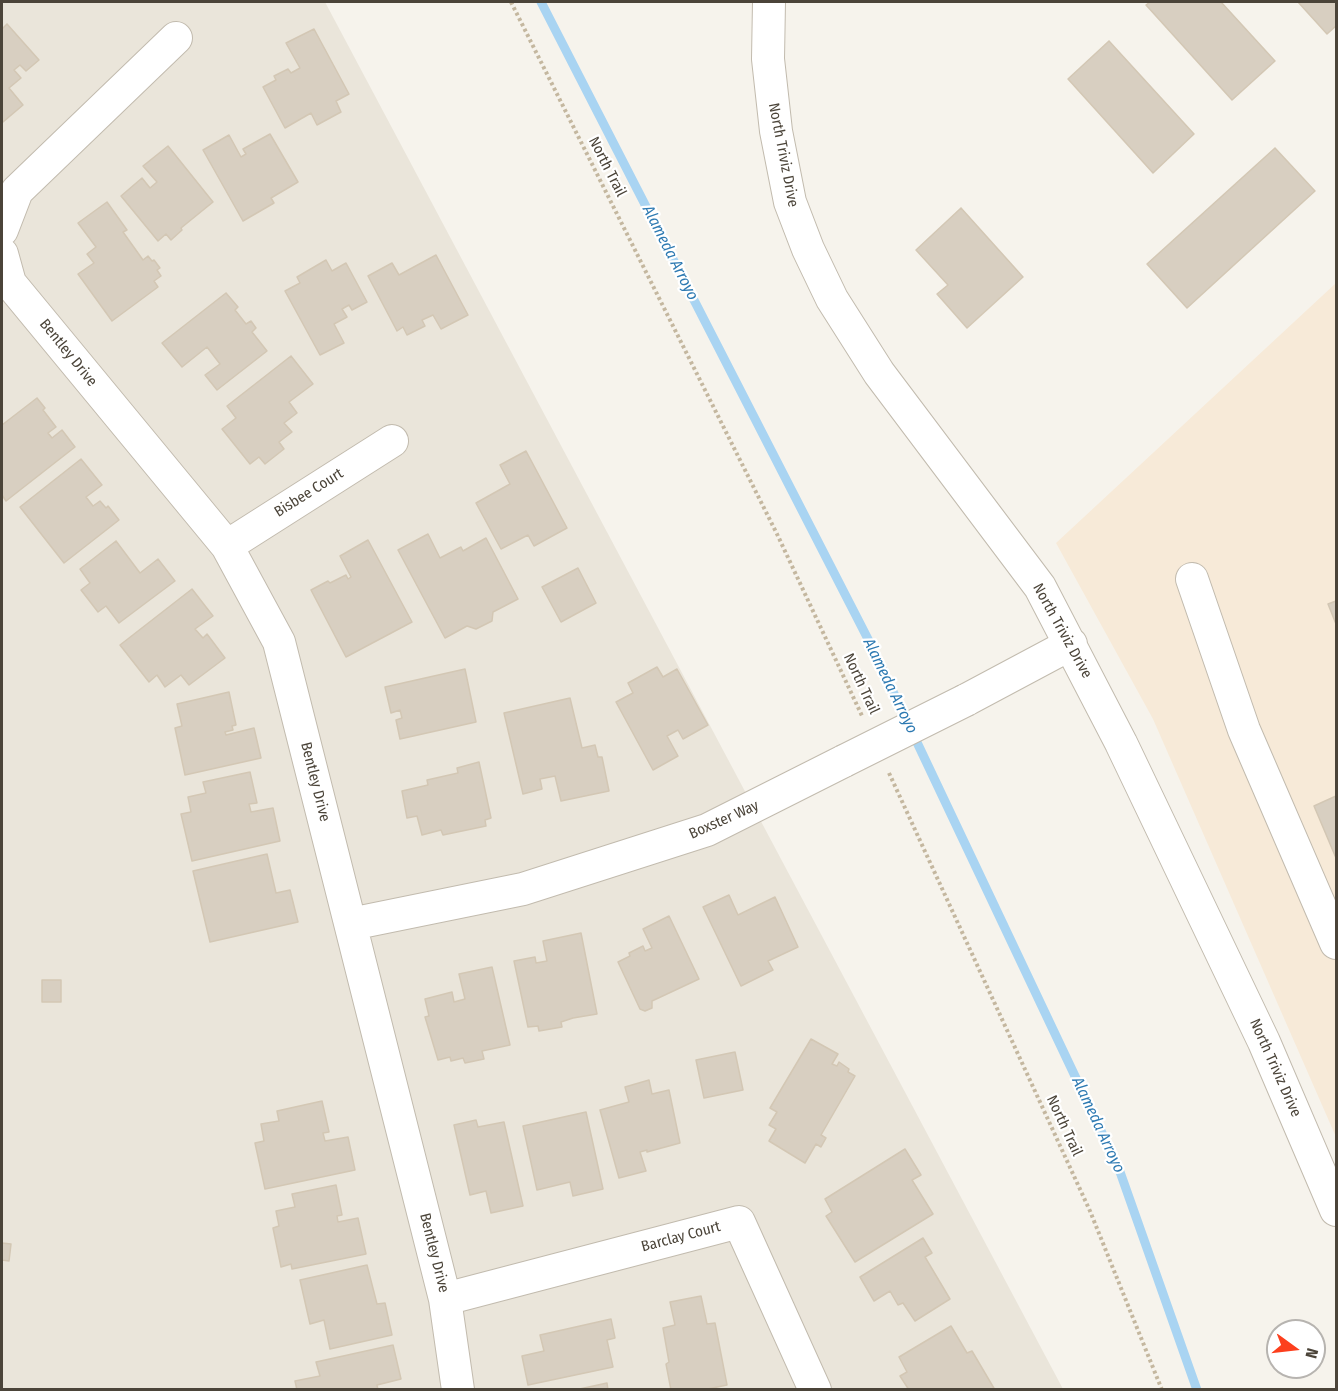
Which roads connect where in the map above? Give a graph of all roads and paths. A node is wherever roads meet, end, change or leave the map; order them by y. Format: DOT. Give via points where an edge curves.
graph roads {
  1 [pos="511,2"];
  2 [pos="769,2"];
  3 [pos="176,38"];
  4 [pos="2,230"];
  5 [pos="2,254"];
  6 [pos="392,441"];
  7 [pos="227,546"];
  8 [pos="1192,579"];
  9 [pos="1071,644"];
  10 [pos="867,727"];
  11 [pos="887,770"];
  12 [pos="351,924"];
  13 [pos="1336,943"];
  14 [pos="1336,1210"];
  15 [pos="445,1299"];
  16 [pos="458,1389"];
  17 [pos="815,1389"];
  18 [pos="1162,1389"];
  1 -- 10 [label="path, North Trail" via="777,534"];
  2 -- 9 [label="street, North Triviz Drive" via="768,59 776,130 790,202 808,249 832,299 879,373 1040,587"];
  3 -- 4 [label="street" via="16,191"];
  5 -- 7 [label="street, Bentley Drive" via="10,283"];
  6 -- 7 [label="street, Bisbee Court"];
  7 -- 12 [label="street, Bentley Drive" via="279,642"];
  8 -- 13 [label="street" via="1244,730"];
  9 -- 12 [label="street, Boxster Way, bridge" via="707,830 523,889"];
  9 -- 14 [label="street, North Triviz Drive" via="1264,1041"];
  11 -- 18 [label="path, North Trail" via="1090,1211"];
  12 -- 15 [label="street, Bentley Drive"];
  15 -- 16 [label="street, Bentley Drive"];
  15 -- 17 [label="street, Barclay Court" via="739,1222"];
}
